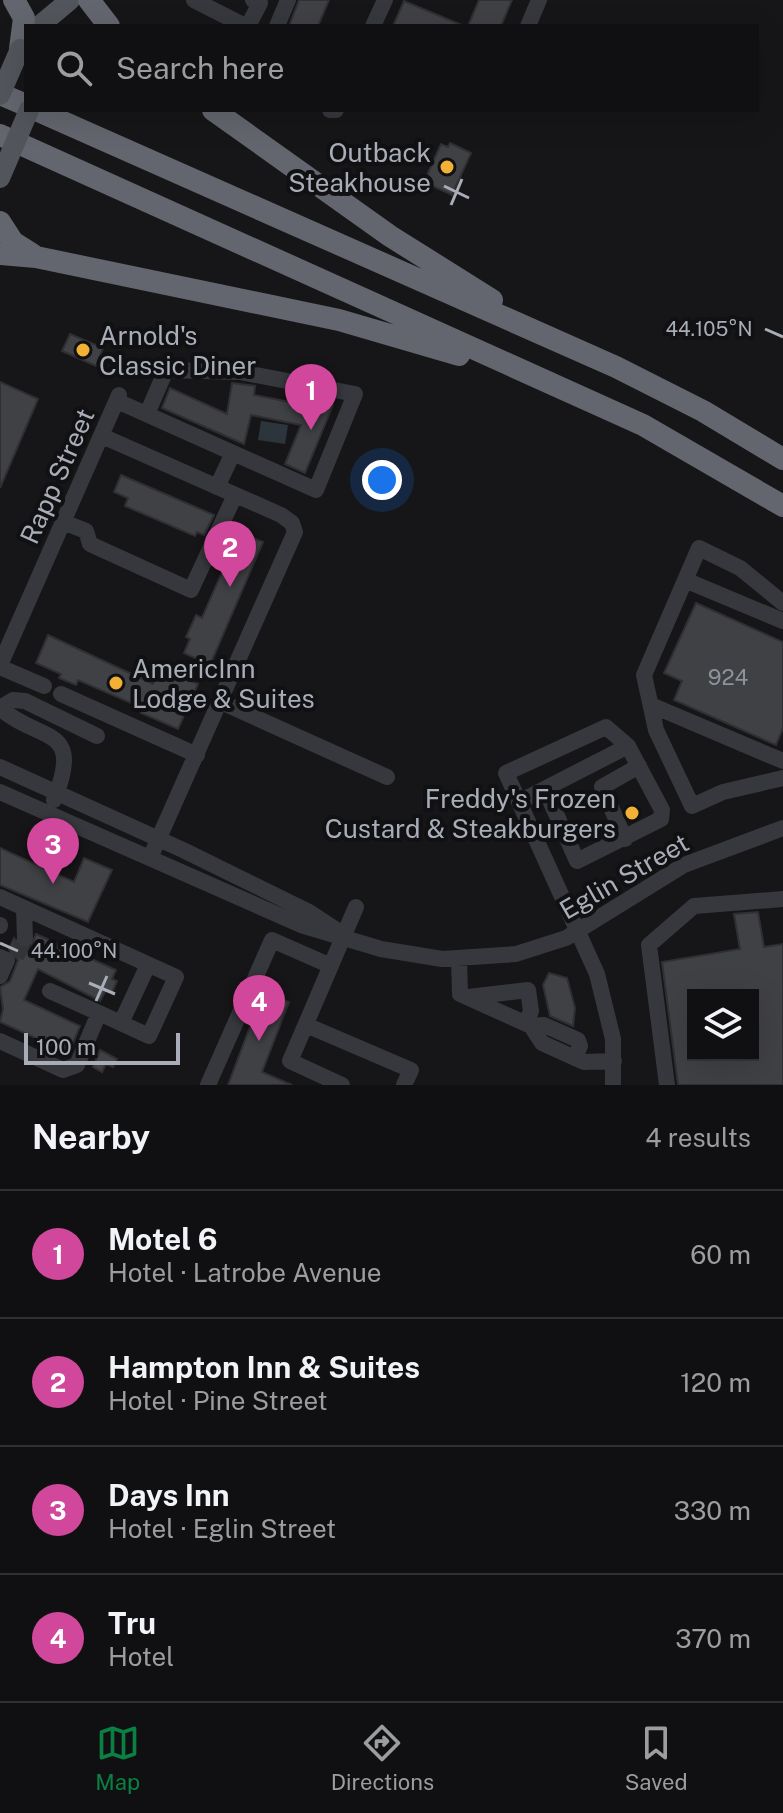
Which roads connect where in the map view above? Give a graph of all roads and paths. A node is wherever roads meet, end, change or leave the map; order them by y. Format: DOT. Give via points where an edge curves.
graph roads {
  1 [pos="14,0"];
  2 [pos="89,0"];
  3 [pos="194,0"];
  4 [pos="253,0"];
  5 [pos="288,0"];
  6 [pos="385,0"];
  7 [pos="539,0"];
  8 [pos="60,9"];
  9 [pos="41,24"];
  10 [pos="107,24"];
  11 [pos="243,24"];
  12 [pos="248,24"];
  13 [pos="278,24"];
  14 [pos="374,24"];
  15 [pos="529,24"];
  16 [pos="23,45"];
  17 [pos="0,94"];
  18 [pos="24,106"];
  19 [pos="26,112"];
  20 [pos="41,112"];
  21 [pos="216,112"];
  22 [pos="0,135"];
  23 [pos="0,178"];
  24 [pos="0,222"];
  25 [pos="0,254"];
  26 [pos="36,257"];
  27 [pos="616,367"];
  28 [pos="147,414"];
  29 [pos="643,425"];
  30 [pos="102,436"];
  31 [pos="233,453"];
  32 [pos="783,459"];
  33 [pos="217,487"];
  34 [pos="235,495"];
  35 [pos="783,506"];
  36 [pos="63,522"];
  37 [pos="685,580"];
  38 [pos="783,603"];
  39 [pos="783,621"];
  40 [pos="6,635"];
  41 [pos="0,666"];
  42 [pos="44,686"];
  43 [pos="61,694"];
  44 [pos="221,702"];
  45 [pos="651,705"];
  46 [pos="0,708"];
  47 [pos="97,736"];
  48 [pos="628,746"];
  49 [pos="197,755"];
  50 [pos="783,761"];
  51 [pos="639,766"];
  52 [pos="0,767"];
  53 [pos="387,777"];
  54 [pos="783,778"];
  55 [pos="545,789"];
  56 [pos="0,792"];
  57 [pos="56,793"];
  58 [pos="519,802"];
  59 [pos="48,812"];
  60 [pos="783,828"];
  61 [pos="159,838"];
  62 [pos="625,839"];
  63 [pos="150,858"];
  64 [pos="577,861"];
  65 [pos="556,885"];
  66 [pos="0,897"];
  67 [pos="783,899"];
  68 [pos="356,907"];
  69 [pos="24,908"];
  70 [pos="578,933"];
  71 [pos="346,936"];
  72 [pos="25,939"];
  73 [pos="8,958"];
  74 [pos="459,959"];
  75 [pos="148,965"];
  76 [pos="331,966"];
  77 [pos="0,976"];
  78 [pos="50,991"];
  79 [pos="466,997"];
  80 [pos="99,1013"];
  81 [pos="121,1023"];
  82 [pos="529,1024"];
  83 [pos="306,1025"];
  84 [pos="0,1041"];
  85 [pos="614,1061"];
  86 [pos="208,1085"];
  87 [pos="342,1085"];
  88 [pos="404,1085"];
  89 [pos="613,1085"];
  90 [pos="667,1085"];
  1 -- 16 [label="highway" via="24,18"];
  2 -- 10 [label="highway"];
  3 -- 11 [label="street"];
  4 -- 12 [label="street" via="260,3"];
  5 -- 13 [label="street"];
  6 -- 14 [label="street"];
  7 -- 15 [label="street"];
  8 -- 9 [label="main road"];
  16 -- 17 [label="main road, bridge"];
  17 -- 18 [label="highway"];
  19 -- 23 [label="main road, bridge"];
  20 -- 27 [label="highway"];
  21 -- 27 [label="highway" via="440,269"];
  22 -- 29 [label="highway"];
  24 -- 26 [label="highway" via="13,242"];
  25 -- 26 [label="highway"];
  26 -- 29 [label="highway" via="394,334"];
  27 -- 32 [label="highway"];
  28 -- 30 [label="street, Rapp Street" via="118,398"];
  28 -- 31 [label="street"];
  28 -- 31 [label="street" via="166,370 240,372 355,394 316,490"];
  29 -- 35 [label="highway"];
  30 -- 33 [label="street"];
  30 -- 36 [label="street, Rapp Street"];
  31 -- 33 [label="street"];
  33 -- 34 [label="street"];
  34 -- 36 [label="street" via="191,590 90,544 86,531"];
  34 -- 44 [label="street" via="294,526 292,545"];
  36 -- 40 [label="street, Rapp Street"];
  37 -- 38 [label="street" via="699,548 740,568"];
  37 -- 39 [label="street"];
  37 -- 45 [label="street" via="644,675"];
  40 -- 41 [label="street, Rapp Street"];
  41 -- 42 [label="street"];
  43 -- 49 [label="street"];
  44 -- 49 [label="street"];
  44 -- 53 [label="street"];
  45 -- 50 [label="street"];
  45 -- 54 [label="street" via="656,730 692,806 723,792"];
  46 -- 47 [label="street" via="13,700 25,701"];
  46 -- 57 [label="street" via="58,744 65,763"];
  48 -- 51 [label="street"];
  48 -- 55 [label="street"];
  48 -- 58 [label="street" via="606,727 506,773"];
  49 -- 61 [label="street"];
  51 -- 62 [label="street" via="602,787"];
  51 -- 62 [label="street" via="662,810 661,819"];
  52 -- 57 [label="street, Eglin Street"];
  55 -- 58 [label="street"];
  55 -- 64 [label="street"];
  56 -- 59 [label="street, Eglin Street"];
  57 -- 59 [label="street"];
  57 -- 61 [label="street, Eglin Street"];
  58 -- 65 [label="street"];
  59 -- 63 [label="street, Eglin Street"];
  60 -- 70 [label="street, Eglin Street" via="684,865"];
  61 -- 63 [label="street"];
  61 -- 71 [label="street, Eglin Street" via="309,912"];
  62 -- 64 [label="street"];
  63 -- 71 [label="street, Eglin Street" via="301,925"];
  64 -- 65 [label="street"];
  65 -- 70 [label="street"];
  66 -- 69 [label="street"];
  67 -- 90 [label="street" via="694,906 649,945"];
  68 -- 71 [label="street"];
  69 -- 72 [label="street"];
  69 -- 75 [label="street"];
  70 -- 74 [label="street, Eglin Street" via="516,954"];
  70 -- 85 [label="street" via="608,1006"];
  71 -- 74 [label="street, Eglin Street" via="401,954"];
  71 -- 76 [label="street"];
  73 -- 77 [label="street"];
  74 -- 79 [label="street" via="460,994"];
  75 -- 81 [label="street"];
  75 -- 81 [label="street" via="176,977 171,989 149,1036"];
  76 -- 83 [label="street"];
  76 -- 86 [label="street" via="272,940"];
  78 -- 80 [label="street"];
  79 -- 82 [label="street"];
  79 -- 82 [label="street" via="528,990"];
  80 -- 81 [label="street"];
  80 -- 84 [label="street" via="70,1070"];
  82 -- 85 [label="street" via="542,1043 584,1062"];
  83 -- 87 [label="street" via="290,1061"];
  83 -- 88 [label="street" via="411,1070"];
  85 -- 89 [label="street"];
}
